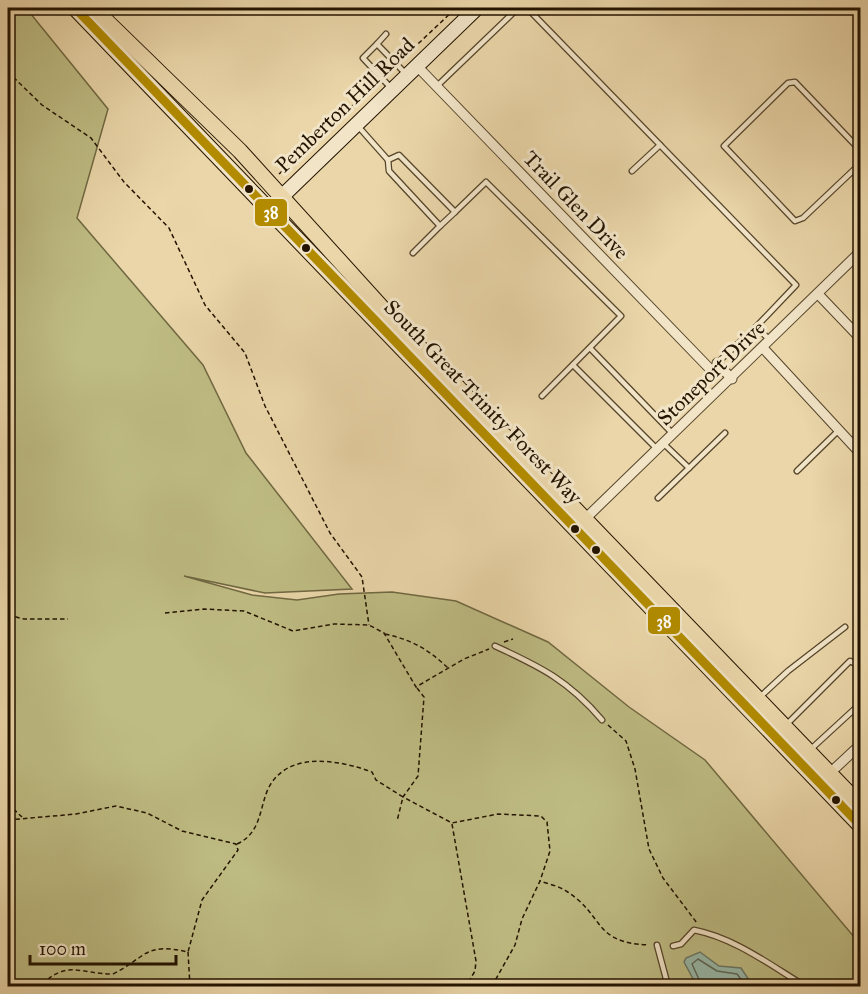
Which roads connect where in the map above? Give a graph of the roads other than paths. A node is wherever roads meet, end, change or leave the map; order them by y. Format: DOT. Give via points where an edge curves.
graph roads {
  1 [pos="75,8"];
  2 [pos="93,8"];
  3 [pos="477,8"];
  4 [pos="386,34"];
  5 [pos="377,44"];
  6 [pos="406,68"];
  7 [pos="386,84"];
  8 [pos="436,86"];
  9 [pos="355,123"];
  10 [pos="660,145"];
  11 [pos="861,150"];
  12 [pos="388,160"];
  13 [pos="861,164"];
  14 [pos="632,171"];
  15 [pos="281,196"];
  16 [pos="269,209"];
  17 [pos="454,213"];
  18 [pos="440,226"];
  19 [pos="861,252"];
  20 [pos="413,253"];
  21 [pos="818,294"];
  22 [pos="756,327"];
  23 [pos="861,338"];
  24 [pos="771,341"];
  25 [pos="590,348"];
  26 [pos="764,349"];
  27 [pos="573,365"];
  28 [pos="714,366"];
  29 [pos="732,379"];
  30 [pos="542,396"];
  31 [pos="839,430"];
  32 [pos="725,433"];
  33 [pos="674,435"];
  34 [pos="661,447"];
  35 [pos="861,453"];
  36 [pos="689,468"];
  37 [pos="797,471"];
  38 [pos="658,498"];
  39 [pos="585,519"];
  40 [pos="845,627"];
  41 [pos="495,646"];
  42 [pos="861,666"];
  43 [pos="759,699"];
  44 [pos="861,704"];
  45 [pos="603,720"];
  46 [pos="785,726"];
  47 [pos="861,745"];
  48 [pos="809,751"];
  49 [pos="830,773"];
  50 [pos="861,805"];
  51 [pos="861,825"];
  52 [pos="657,945"];
  53 [pos="673,946"];
  54 [pos="668,987"];
  55 [pos="805,987"];
  1 -- 16 [label="main road, South Great Trinity Forest Way"];
  2 -- 15 [label="main road, South Great Trinity Forest Way"];
  3 -- 6 [label="street, Pemberton Hill Road"];
  4 -- 5 [label="lane"];
  5 -- 6 [label="lane"];
  5 -- 7 [label="lane" via="363,58"];
  6 -- 7 [label="street, Pemberton Hill Road"];
  6 -- 8 [label="street, Trail Glen Drive"];
  7 -- 9 [label="street, Pemberton Hill Road"];
  8 -- 10 [label="lane" via="513,13 525,9"];
  8 -- 28 [label="street, Trail Glen Drive"];
  9 -- 12 [label="lane"];
  9 -- 15 [label="street, Pemberton Hill Road"];
  10 -- 14 [label="lane"];
  10 -- 22 [label="lane" via="796,285"];
  11 -- 13 [label="lane" via="795,82 788,83 724,146 795,221"];
  12 -- 17 [label="lane" via="399,155"];
  12 -- 18 [label="lane" via="389,171"];
  15 -- 16 [label="street, Pemberton Hill Road"];
  15 -- 39 [label="main road, South Great Trinity Forest Way" via="394,321"];
  16 -- 51 [label="main road, South Great Trinity Forest Way"];
  17 -- 18 [label="lane"];
  17 -- 25 [label="lane" via="486,182 587,282 621,316"];
  18 -- 20 [label="lane"];
  19 -- 21 [label="street, Stoneport Drive"];
  21 -- 23 [label="street"];
  21 -- 24 [label="street, Stoneport Drive"];
  22 -- 24 [label="lane"];
  22 -- 28 [label="lane"];
  24 -- 26 [label="street, Stoneport Drive"];
  25 -- 27 [label="lane"];
  25 -- 33 [label="lane"];
  26 -- 29 [label="street, Stoneport Drive"];
  26 -- 31 [label="street"];
  27 -- 30 [label="lane"];
  27 -- 34 [label="lane"];
  28 -- 29 [label="street, Trail Glen Drive"];
  29 -- 33 [label="street, Stoneport Drive"];
  31 -- 35 [label="street"];
  31 -- 37 [label="lane"];
  32 -- 36 [label="lane"];
  33 -- 34 [label="street, Stoneport Drive"];
  34 -- 36 [label="lane"];
  34 -- 39 [label="street, Stoneport Drive"];
  36 -- 38 [label="lane"];
  39 -- 43 [label="main road, South Great Trinity Forest Way"];
  40 -- 43 [label="lane"];
  41 -- 45 [label="lane" via="580,693"];
  42 -- 46 [label="lane" via="850,661"];
  43 -- 46 [label="main road, South Great Trinity Forest Way"];
  44 -- 48 [label="lane"];
  46 -- 48 [label="main road, South Great Trinity Forest Way"];
  47 -- 49 [label="street"];
  48 -- 49 [label="main road, South Great Trinity Forest Way"];
  49 -- 50 [label="main road, South Great Trinity Forest Way"];
  52 -- 54 [label="lane"];
  53 -- 55 [label="lane" via="681,944 694,930 714,934"];
}
